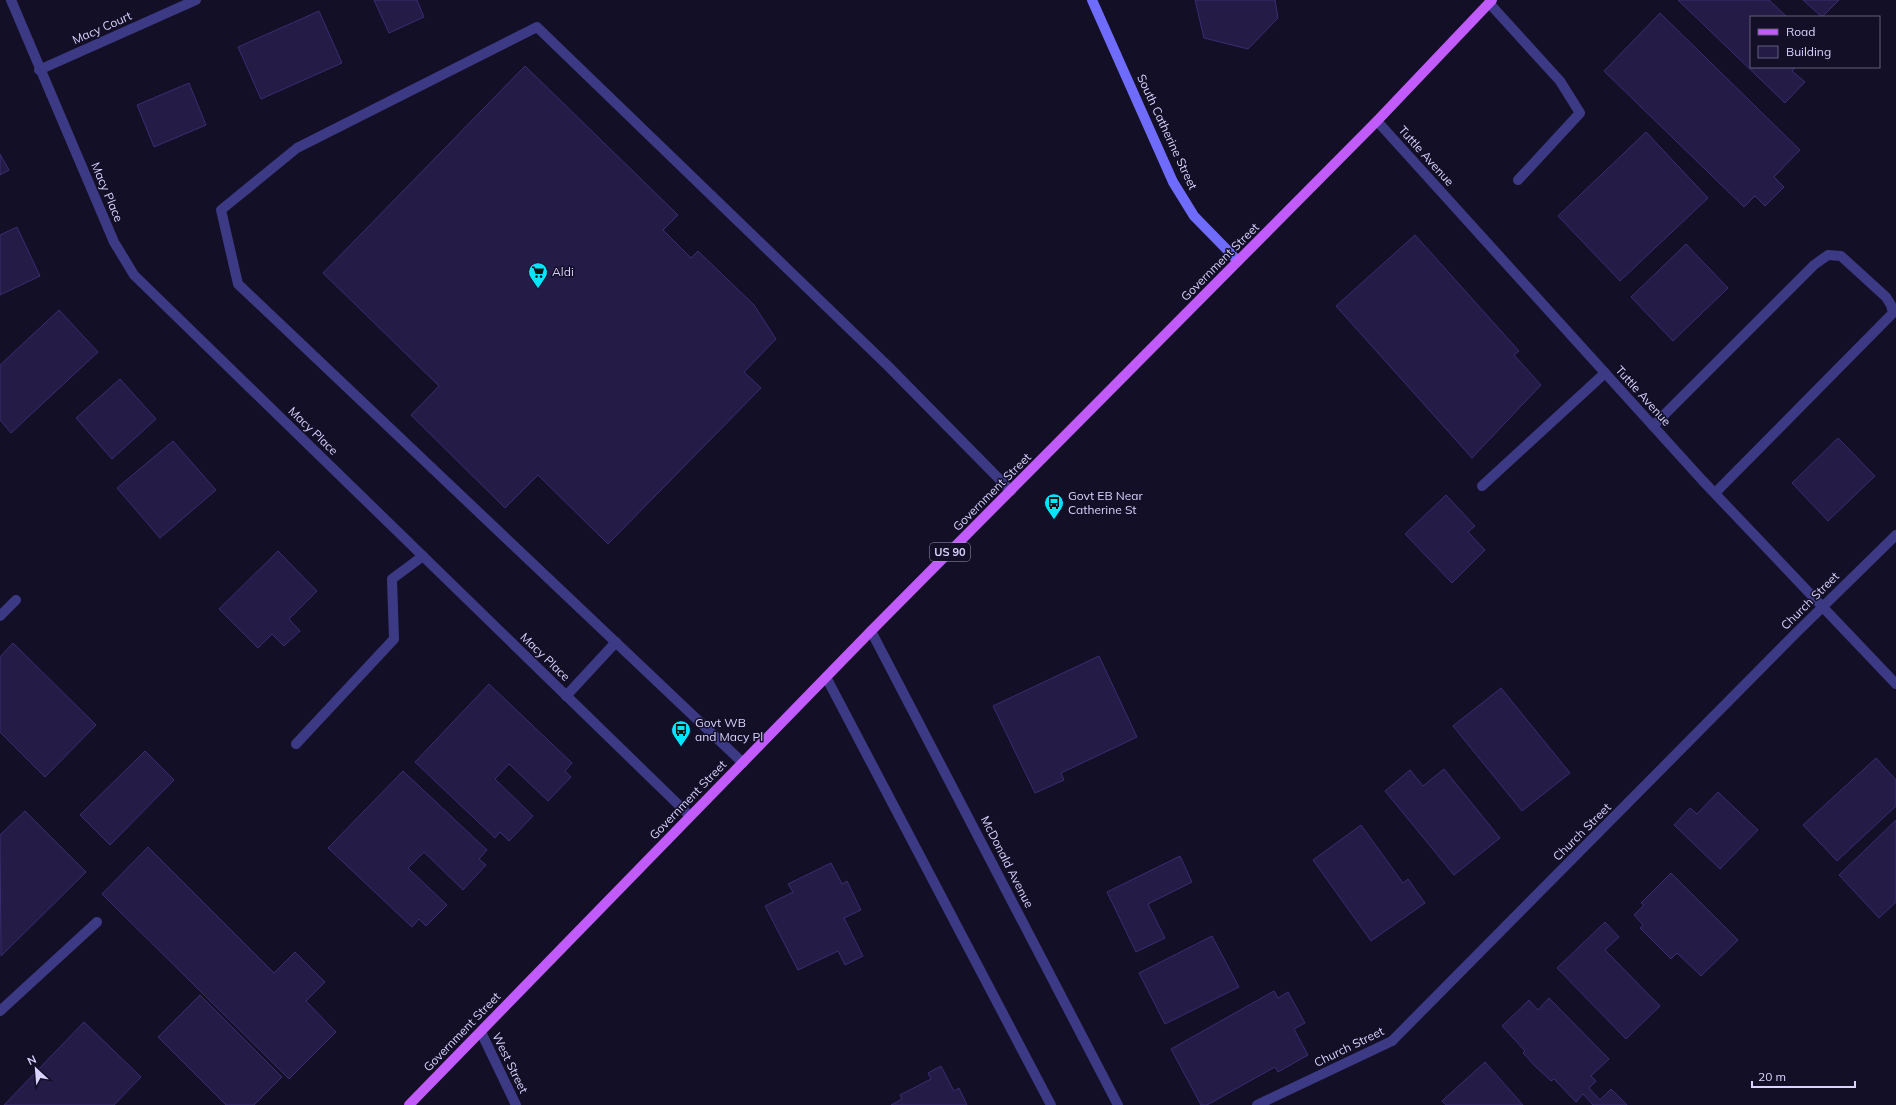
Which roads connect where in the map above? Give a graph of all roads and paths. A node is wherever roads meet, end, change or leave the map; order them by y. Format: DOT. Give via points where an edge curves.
graph roads {
  1 [pos="11,0"];
  2 [pos="196,0"];
  3 [pos="1092,0"];
  4 [pos="1491,1"];
  5 [pos="40,70"];
  6 [pos="1377,121"];
  7 [pos="1518,180"];
  8 [pos="1238,261"];
  9 [pos="1605,373"];
  10 [pos="1653,426"];
  11 [pos="1482,486"];
  12 [pos="1011,491"];
  13 [pos="1715,494"];
  14 [pos="1896,535"];
  15 [pos="422,556"];
  16 [pos="16,600"];
  17 [pos="1823,607"];
  18 [pos="0,616"];
  19 [pos="871,631"];
  20 [pos="616,642"];
  21 [pos="826,677"];
  22 [pos="1896,684"];
  23 [pos="566,696"];
  24 [pos="296,744"];
  25 [pos="743,763"];
  26 [pos="690,816"];
  27 [pos="97,922"];
  28 [pos="0,1011"];
  29 [pos="481,1032"];
  30 [pos="409,1105"];
  31 [pos="516,1105"];
  32 [pos="1051,1105"];
  33 [pos="1118,1105"];
  34 [pos="1257,1105"];
  1 -- 5 [label="street, Macy Place"];
  2 -- 5 [label="street, Macy Court"];
  3 -- 8 [label="street, South Catherine Street" via="1173,182 1194,216"];
  4 -- 6 [label="main road, Government Street / US 90"];
  4 -- 7 [label="street" via="1560,81 1580,113"];
  5 -- 15 [label="street, Macy Place" via="114,242 134,275"];
  6 -- 8 [label="main road, Government Street / US 90"];
  6 -- 9 [label="street, Tuttle Avenue"];
  8 -- 12 [label="main road, Government Street / US 90"];
  9 -- 10 [label="street, Tuttle Avenue"];
  9 -- 11 [label="street"];
  10 -- 13 [label="street, Tuttle Avenue"];
  10 -- 13 [label="street" via="1814,265 1828,255 1841,256 1886,297 1892,305 1894,314"];
  12 -- 19 [label="main road, Government Street / US 90"];
  12 -- 20 [label="street" via="888,366 537,26 297,148 221,210 238,284"];
  13 -- 17 [label="street, Tuttle Avenue"];
  14 -- 17 [label="street, Church Street"];
  15 -- 23 [label="street, Macy Place"];
  15 -- 24 [label="street" via="392,579 394,639"];
  16 -- 18 [label="street"];
  17 -- 22 [label="street, Tuttle Avenue"];
  17 -- 34 [label="street, Church Street" via="1392,1041"];
  19 -- 21 [label="main road, Government Street / US 90"];
  19 -- 33 [label="street, McDonald Avenue"];
  20 -- 23 [label="street"];
  20 -- 25 [label="street"];
  21 -- 25 [label="main road, Government Street / US 90"];
  21 -- 32 [label="street"];
  23 -- 26 [label="street, Macy Place"];
  25 -- 26 [label="main road, Government Street / US 90"];
  26 -- 29 [label="main road, Government Street / US 90"];
  27 -- 28 [label="street"];
  29 -- 30 [label="main road, Government Street / US 90"];
  29 -- 31 [label="street, West Street"];
}
